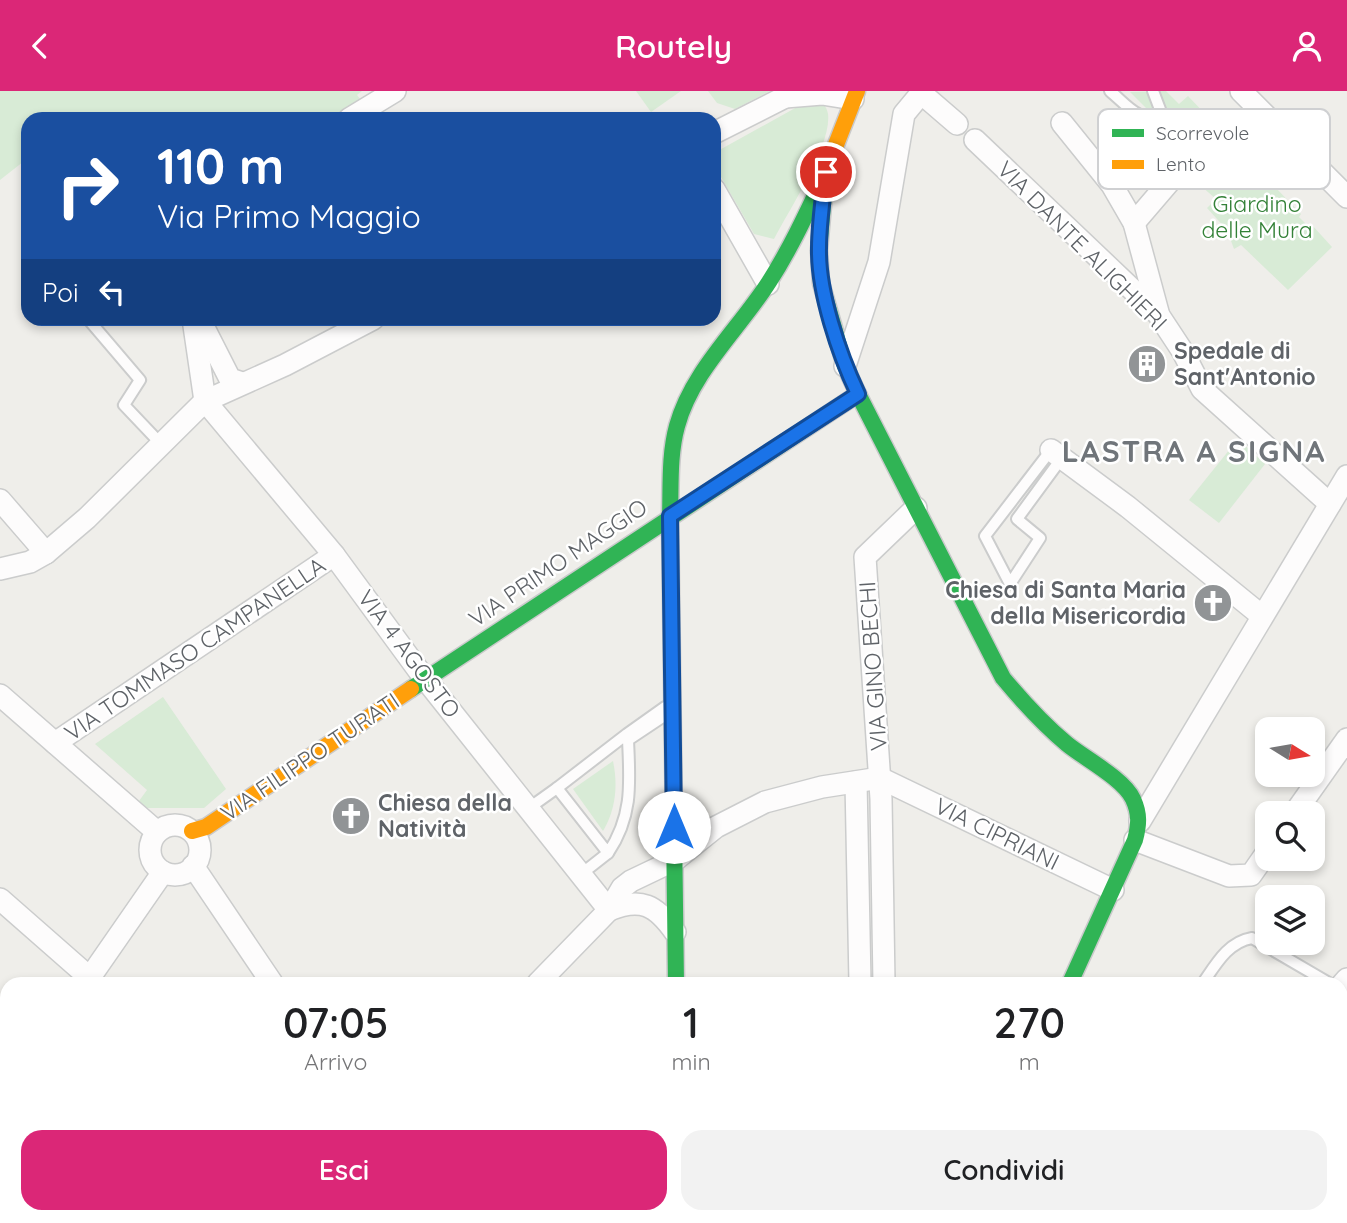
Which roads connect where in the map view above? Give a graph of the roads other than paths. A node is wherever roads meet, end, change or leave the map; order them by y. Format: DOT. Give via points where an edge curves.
graph roads {
  1 [pos="395,91"];
  2 [pos="1110,91"];
  3 [pos="1153,91"];
  4 [pos="1241,91"];
  5 [pos="922,92"];
  6 [pos="790,94"];
  7 [pos="855,95"];
  8 [pos="1132,109"];
  9 [pos="1160,109"];
  10 [pos="1259,109"];
  11 [pos="360,112"];
  12 [pos="1062,123"];
  13 [pos="957,124"];
  14 [pos="721,129"];
  15 [pos="975,140"];
  16 [pos="1098,168"];
  17 [pos="826,172"];
  18 [pos="1330,180"];
  19 [pos="1114,189"];
  20 [pos="1163,189"];
  21 [pos="1347,197"];
  22 [pos="721,201"];
  23 [pos="1134,223"];
  24 [pos="768,284"];
  25 [pos="1158,314"];
  26 [pos="94,326"];
  27 [pos="194,326"];
  28 [pos="203,326"];
  29 [pos="360,326"];
  30 [pos="845,366"];
  31 [pos="242,383"];
  32 [pos="858,394"];
  33 [pos="205,401"];
  34 [pos="162,445"];
  35 [pos="1056,454"];
  36 [pos="1347,476"];
  37 [pos="0,500"];
  38 [pos="1330,504"];
  39 [pos="916,508"];
  40 [pos="670,516"];
  41 [pos="46,554"];
  42 [pos="334,555"];
  43 [pos="0,569"];
  44 [pos="1262,616"];
  45 [pos="425,679"];
  46 [pos="0,695"];
  47 [pos="673,706"];
  48 [pos="1347,739"];
  49 [pos="55,743"];
  50 [pos="880,778"];
  51 [pos="856,782"];
  52 [pos="557,788"];
  53 [pos="1303,801"];
  54 [pos="529,808"];
  55 [pos="674,827"];
  56 [pos="1137,830"];
  57 [pos="192,831"];
  58 [pos="157,832"];
  59 [pos="608,853"];
  60 [pos="675,860"];
  61 [pos="193,866"];
  62 [pos="1255,869"];
  63 [pos="163,871"];
  64 [pos="580,875"];
  65 [pos="631,881"];
  66 [pos="1113,890"];
  67 [pos="0,899"];
  68 [pos="609,910"];
  69 [pos="675,932"];
  70 [pos="84,977"];
  71 [pos="91,977"];
  72 [pos="268,977"];
  73 [pos="544,977"];
  74 [pos="676,977"];
  75 [pos="860,977"];
  76 [pos="884,977"];
  77 [pos="1073,977"];
  78 [pos="1207,977"];
  79 [pos="1319,977"];
  1 -- 11 [label="street"];
  2 -- 8 [label="lane"];
  3 -- 9 [label="lane"];
  4 -- 10 [label="street"];
  5 -- 13 [label="street"];
  5 -- 30 [label="street" via="904,114 879,262"];
  6 -- 7 [label="street"];
  6 -- 14 [label="street"];
  7 -- 17 [label="street"];
  12 -- 16 [label="street"];
  15 -- 25 [label="street, VIA DANTE ALIGHIERI"];
  17 -- 24 [label="street"];
  17 -- 30 [label="street" via="821,283"];
  18 -- 21 [label="street"];
  19 -- 23 [label="street"];
  20 -- 23 [label="street"];
  22 -- 24 [label="street"];
  23 -- 25 [label="street"];
  24 -- 40 [label="street" via="687,400 677,426 671,466"];
  25 -- 38 [label="street, VIA DANTE ALIGHIERI" via="1202,389"];
  26 -- 34 [label="lane" via="140,380 124,405"];
  27 -- 33 [label="street"];
  28 -- 31 [label="street" via="230,379"];
  29 -- 31 [label="street"];
  30 -- 32 [label="street"];
  31 -- 33 [label="street"];
  32 -- 39 [label="street"];
  32 -- 40 [label="street, VIA PRIMO MAGGIO"];
  33 -- 34 [label="street"];
  33 -- 42 [label="street, VIA 4 AGOSTO"];
  34 -- 41 [label="street"];
  35 -- 35 [label="lane" via="1017,519 1040,538 1010,585 985,536"];
  35 -- 44 [label="street"];
  36 -- 38 [label="street"];
  37 -- 41 [label="street"];
  38 -- 44 [label="street"];
  39 -- 50 [label="street, VIA GINO BECHI" via="865,557"];
  39 -- 56 [label="street" via="1003,678 1030,711 1132,796"];
  40 -- 45 [label="street, VIA PRIMO MAGGIO"];
  40 -- 47 [label="street"];
  41 -- 43 [label="street"];
  42 -- 45 [label="street, VIA 4 AGOSTO"];
  42 -- 49 [label="street, VIA TOMMASO CAMPANELLA"];
  44 -- 56 [label="street"];
  45 -- 54 [label="street, VIA 4 AGOSTO"];
  45 -- 57 [label="street, VIA FILIPPO TURATI" via="206,827"];
  46 -- 49 [label="street"];
  47 -- 52 [label="lane" via="626,734"];
  47 -- 55 [label="street"];
  47 -- 59 [label="lane" via="628,740 629,796 618,837"];
  48 -- 53 [label="street"];
  49 -- 58 [label="street"];
  50 -- 51 [label="street, VIA GINO BECHI"];
  50 -- 66 [label="street, VIA CIPRIANI"];
  50 -- 76 [label="street"];
  51 -- 60 [label="street, VIA GINO BECHI" via="744,810"];
  51 -- 75 [label="street"];
  52 -- 54 [label="lane"];
  52 -- 59 [label="lane"];
  54 -- 64 [label="street, VIA 4 AGOSTO"];
  55 -- 60 [label="street"];
  55 -- 65 [label="street"];
  56 -- 62 [label="street" via="1229,876 1251,875"];
  56 -- 66 [label="street"];
  57 -- 58 [label="street" via="170,825"];
  57 -- 61 [label="street" via="199,845"];
  58 -- 63 [label="street" via="150,853"];
  59 -- 64 [label="lane"];
  60 -- 65 [label="street, VIA GINO BECHI"];
  60 -- 69 [label="street"];
  61 -- 63 [label="street" via="179,874"];
  61 -- 72 [label="street"];
  63 -- 71 [label="street"];
  64 -- 68 [label="street, VIA 4 AGOSTO"];
  65 -- 68 [label="street"];
  66 -- 77 [label="street"];
  67 -- 70 [label="street"];
  68 -- 69 [label="street" via="640,903 664,916"];
  68 -- 73 [label="street"];
  69 -- 74 [label="street"];
  78 -- 79 [label="lane" via="1229,949 1252,938"];
}
